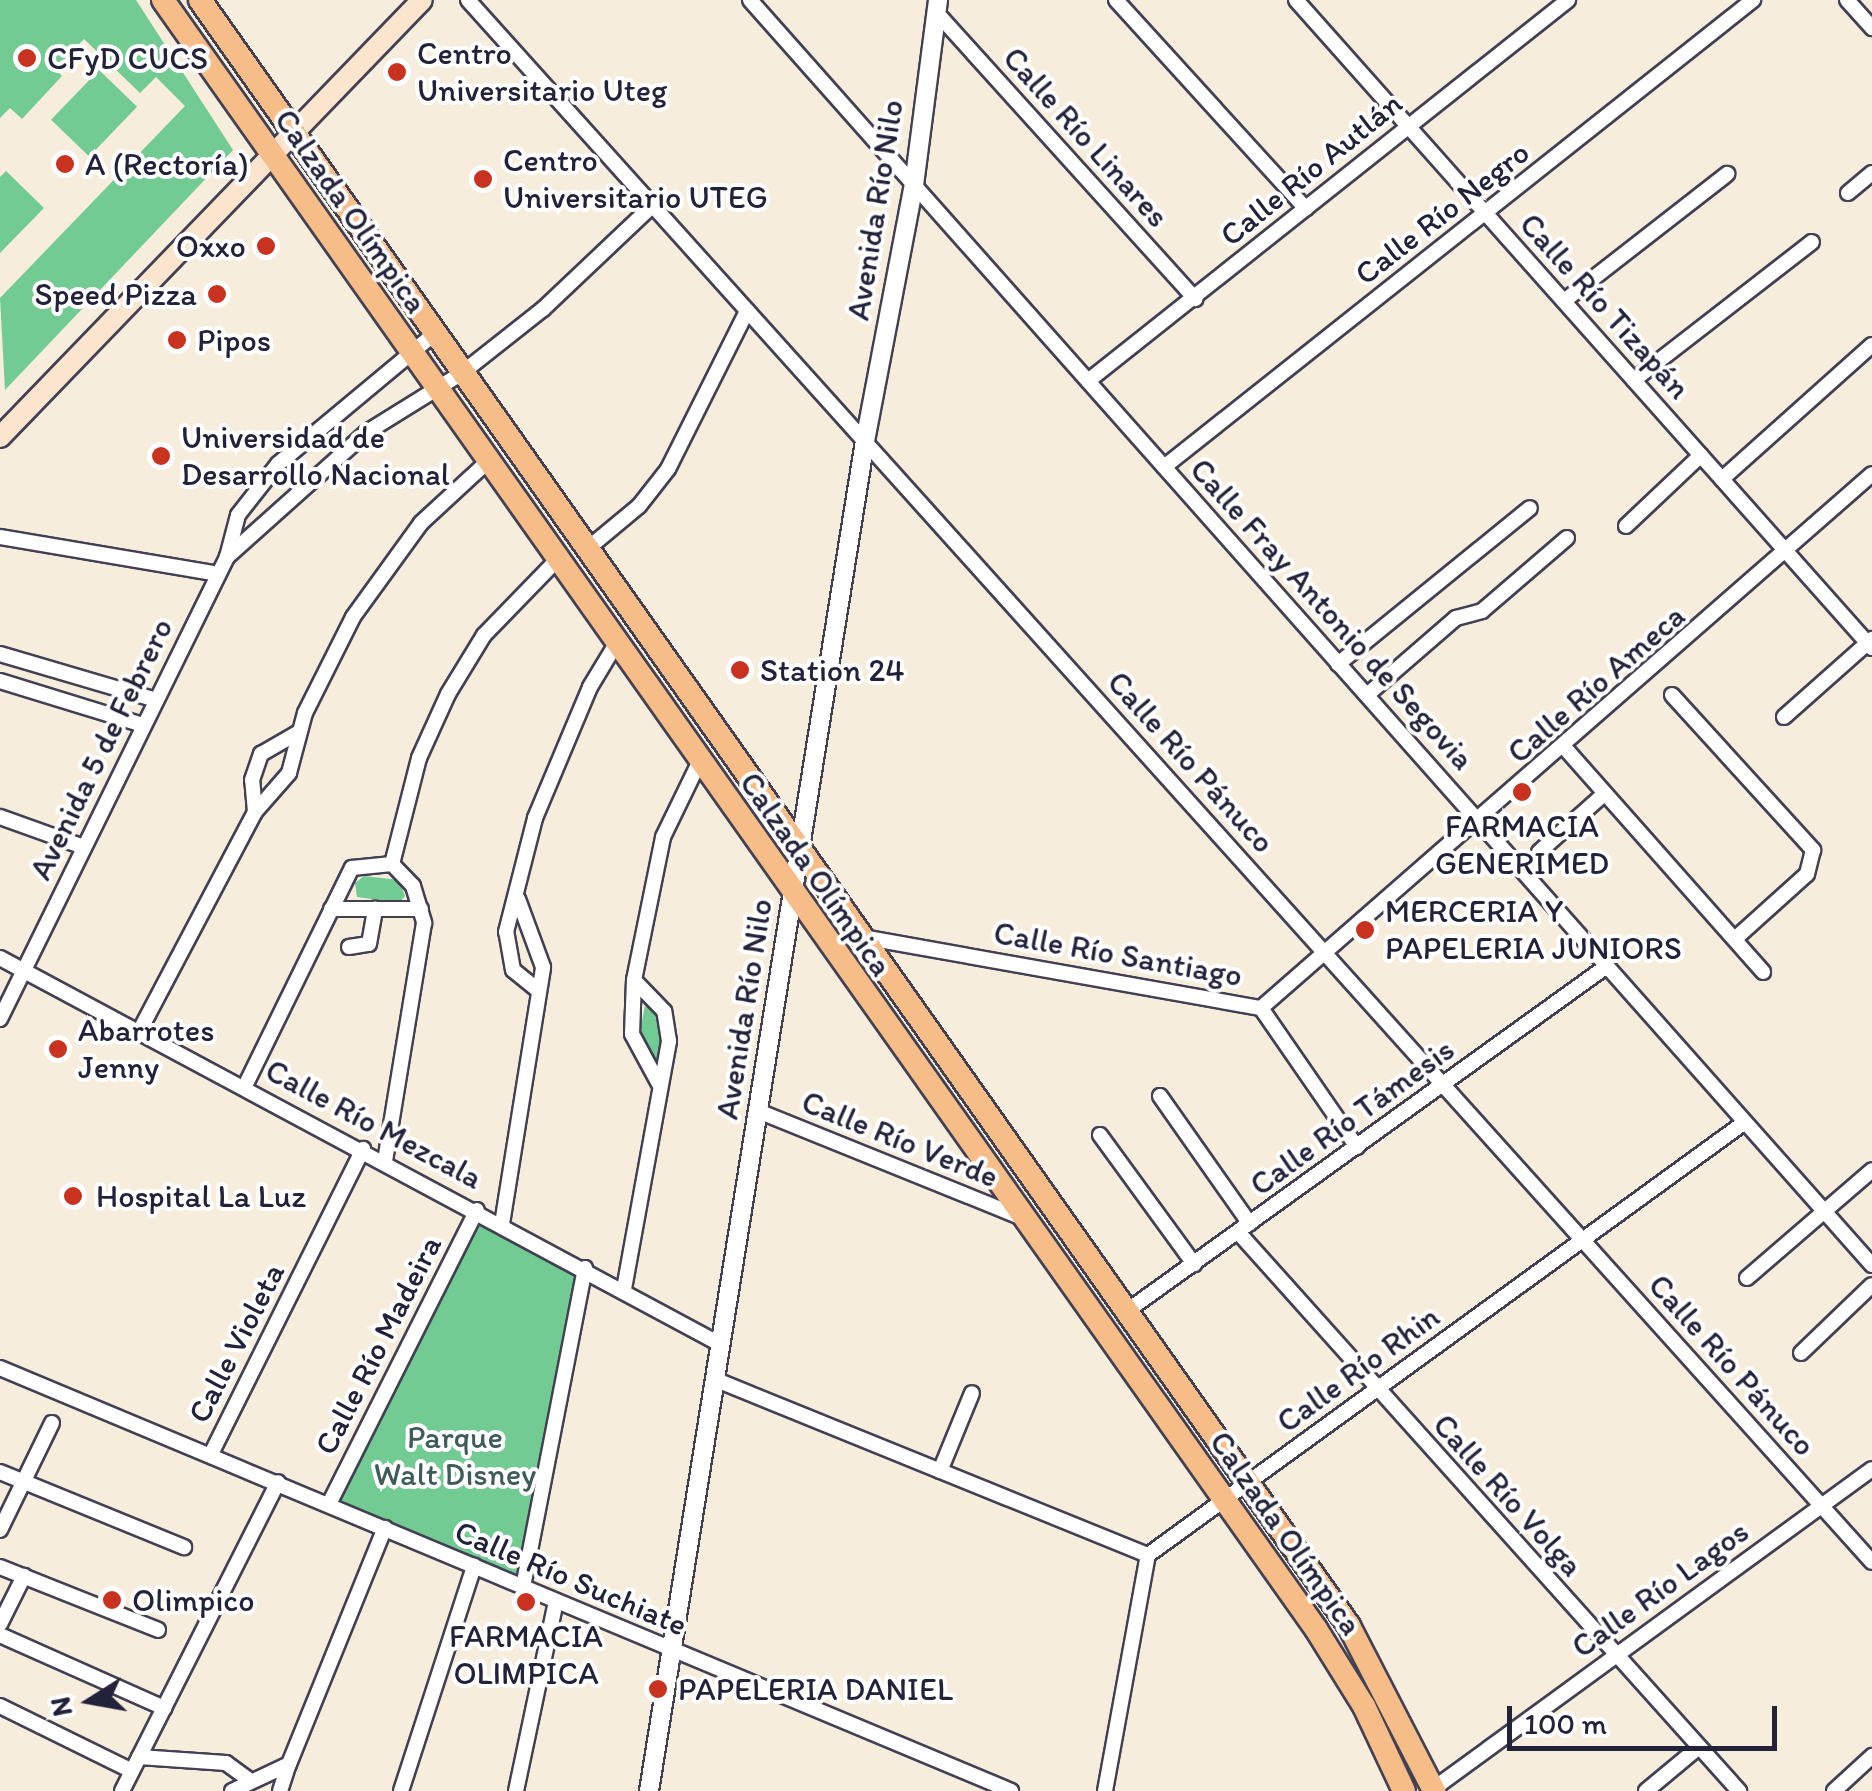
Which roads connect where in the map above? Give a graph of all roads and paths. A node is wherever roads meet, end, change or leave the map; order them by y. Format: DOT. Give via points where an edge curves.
graph roads {
  1 [pos="163,0"];
  2 [pos="200,0"];
  3 [pos="422,0"];
  4 [pos="468,0"];
  5 [pos="750,0"];
  6 [pos="1116,0"];
  7 [pos="1296,0"];
  8 [pos="1568,0"];
  9 [pos="1753,0"];
  10 [pos="1847,0"];
  11 [pos="937,6"];
  12 [pos="1872,28"];
  13 [pos="1408,125"];
  14 [pos="293,133"];
  15 [pos="272,155"];
  16 [pos="1872,172"];
  17 [pos="1726,174"];
  18 [pos="914,184"];
  19 [pos="1848,193"];
  20 [pos="653,206"];
  21 [pos="1306,210"];
  22 [pos="1486,214"];
  23 [pos="1812,242"];
  24 [pos="1195,299"];
  25 [pos="1564,302"];
  26 [pos="747,310"];
  27 [pos="434,334"];
  28 [pos="1872,346"];
  29 [pos="410,353"];
  30 [pos="462,374"];
  31 [pos="1634,380"];
  32 [pos="1088,381"];
  33 [pos="433,386"];
  34 [pos="0,437"];
  35 [pos="865,441"];
  36 [pos="1701,455"];
  37 [pos="486,463"];
  38 [pos="1164,467"];
  39 [pos="1872,474"];
  40 [pos="1722,479"];
  41 [pos="1530,508"];
  42 [pos="1626,526"];
  43 [pos="0,537"];
  44 [pos="1566,538"];
  45 [pos="586,550"];
  46 [pos="1787,552"];
  47 [pos="227,557"];
  48 [pos="557,560"];
  49 [pos="218,574"];
  50 [pos="1871,643"];
  51 [pos="616,644"];
  52 [pos="0,654"];
  53 [pos="1338,664"];
  54 [pos="0,681"];
  55 [pos="1367,696"];
  56 [pos="1672,696"];
  57 [pos="156,700"];
  58 [pos="1784,717"];
  59 [pos="144,725"];
  60 [pos="299,732"];
  61 [pos="1565,748"];
  62 [pos="698,765"];
  63 [pos="1604,794"];
  64 [pos="255,812"];
  65 [pos="0,817"];
  66 [pos="1480,822"];
  67 [pos="84,847"];
  68 [pos="1539,852"];
  69 [pos="800,857"];
  70 [pos="392,864"];
  71 [pos="793,896"];
  72 [pos="518,899"];
  73 [pos="330,909"];
  74 [pos="374,909"];
  75 [pos="421,909"];
  76 [pos="858,936"];
  77 [pos="1736,938"];
  78 [pos="348,947"];
  79 [pos="1324,952"];
  80 [pos="0,958"];
  81 [pos="1607,966"];
  82 [pos="25,968"];
  83 [pos="1763,972"];
  84 [pos="634,980"];
  85 [pos="539,992"];
  86 [pos="1261,1008"];
  87 [pos="0,1019"];
  88 [pos="140,1030"];
  89 [pos="659,1084"];
  90 [pos="1444,1085"];
  91 [pos="245,1086"];
  92 [pos="1160,1096"];
  93 [pos="758,1111"];
  94 [pos="1745,1122"];
  95 [pos="1100,1135"];
  96 [pos="1357,1147"];
  97 [pos="363,1150"];
  98 [pos="385,1161"];
  99 [pos="1872,1170"];
  100 [pos="476,1210"];
  101 [pos="1825,1212"];
  102 [pos="1022,1218"];
  103 [pos="502,1224"];
  104 [pos="1244,1228"];
  105 [pos="1583,1240"];
  106 [pos="1194,1264"];
  107 [pos="1872,1266"];
  108 [pos="585,1268"];
  109 [pos="1747,1278"];
  110 [pos="1872,1285"];
  111 [pos="624,1290"];
  112 [pos="1127,1311"];
  113 [pos="720,1344"];
  114 [pos="1802,1352"];
  115 [pos="0,1368"];
  116 [pos="714,1379"];
  117 [pos="1377,1389"];
  118 [pos="972,1393"];
  119 [pos="52,1424"];
  120 [pos="211,1454"];
  121 [pos="1872,1469"];
  122 [pos="940,1470"];
  123 [pos="0,1472"];
  124 [pos="24,1481"];
  125 [pos="278,1482"];
  126 [pos="1248,1483"];
  127 [pos="1224,1500"];
  128 [pos="329,1504"];
  129 [pos="1821,1505"];
  130 [pos="386,1528"];
  131 [pos="0,1530"];
  132 [pos="184,1547"];
  133 [pos="1148,1555"];
  134 [pos="1872,1562"];
  135 [pos="0,1566"];
  136 [pos="474,1566"];
  137 [pos="24,1576"];
  138 [pos="523,1588"];
  139 [pos="556,1602"];
  140 [pos="0,1624"];
  141 [pos="158,1630"];
  142 [pos="0,1635"];
  143 [pos="671,1651"];
  144 [pos="1615,1657"];
  145 [pos="0,1706"];
  146 [pos="164,1708"];
  147 [pos="1699,1747"];
  148 [pos="139,1756"];
  149 [pos="1872,1756"];
  150 [pos="290,1764"];
  151 [pos="132,1771"];
  152 [pos="248,1779"];
  153 [pos="1434,1790"];
  154 [pos="122,1791"];
  155 [pos="232,1791"];
  156 [pos="280,1791"];
  157 [pos="401,1791"];
  158 [pos="516,1791"];
  159 [pos="649,1791"];
  160 [pos="1011,1791"];
  161 [pos="1105,1791"];
  162 [pos="1404,1791"];
  163 [pos="1646,1791"];
  164 [pos="1739,1791"];
  165 [pos="1834,1791"];
  1 -- 15 [label="main road, Calzada Olímpica"];
  2 -- 14 [label="main road, Calzada Olímpica"];
  3 -- 14 [label="main road"];
  4 -- 20 [label="street, Calle Río Pánuco"];
  5 -- 18 [label="street, Calle Fray Antonio de Segovia"];
  6 -- 21 [label="street"];
  7 -- 13 [label="street, Calle Río Tizapán"];
  8 -- 13 [label="street, Calle Río Autlán"];
  9 -- 22 [label="street, Calle Río Negro"];
  10 -- 12 [label="street"];
  11 -- 18 [label="street, Avenida Río Nilo"];
  11 -- 24 [label="street, Calle Río Linares"];
  13 -- 21 [label="street, Calle Río Autlán"];
  13 -- 22 [label="street, Calle Río Tizapán"];
  14 -- 15 [label="main road"];
  14 -- 27 [label="main road, Calzada Olímpica"];
  15 -- 29 [label="main road, Calzada Olímpica"];
  15 -- 34 [label="main road"];
  16 -- 19 [label="street"];
  17 -- 25 [label="street"];
  18 -- 32 [label="street, Calle Fray Antonio de Segovia"];
  18 -- 35 [label="street, Avenida Río Nilo"];
  20 -- 26 [label="street, Calle Río Pánuco"];
  20 -- 30 [label="street, Avenida 5 de Febrero"];
  21 -- 24 [label="street, Calle Río Autlán"];
  22 -- 25 [label="street, Calle Río Tizapán"];
  22 -- 38 [label="street, Calle Río Negro"];
  23 -- 31 [label="street"];
  24 -- 32 [label="street, Calle Río Autlán"];
  25 -- 31 [label="street, Calle Río Tizapán"];
  26 -- 35 [label="street, Calle Río Pánuco"];
  26 -- 45 [label="street" via="668,469 639,506"];
  27 -- 29 [label="street, Avenida 5 de Febrero"];
  27 -- 30 [label="main road, Calzada Olímpica"];
  28 -- 40 [label="street"];
  29 -- 33 [label="main road, Calzada Olímpica"];
  29 -- 47 [label="street, Avenida 5 de Febrero" via="254,489 238,515"];
  30 -- 33 [label="street, Avenida 5 de Febrero"];
  30 -- 45 [label="main road, Calzada Olímpica"];
  31 -- 36 [label="street, Calle Río Tizapán"];
  32 -- 38 [label="street, Calle Fray Antonio de Segovia"];
  33 -- 37 [label="main road, Calzada Olímpica"];
  33 -- 47 [label="street, Avenida 5 de Febrero" via="310,478"];
  35 -- 69 [label="street, Avenida Río Nilo"];
  35 -- 79 [label="street, Calle Río Pánuco"];
  36 -- 40 [label="street, Calle Río Tizapán"];
  36 -- 42 [label="street"];
  37 -- 48 [label="main road, Calzada Olímpica"];
  37 -- 60 [label="street" via="455,486 381,575 324,668"];
  38 -- 53 [label="street, Calle Fray Antonio de Segovia"];
  39 -- 46 [label="street, Calle Río Ameca"];
  40 -- 46 [label="street, Calle Río Tizapán"];
  41 -- 53 [label="street"];
  43 -- 49 [label="street"];
  44 -- 55 [label="street" via="1482,611 1456,618"];
  45 -- 69 [label="main road, Calzada Olímpica"];
  46 -- 50 [label="street, Calle Río Tizapán"];
  46 -- 61 [label="street, Calle Río Ameca"];
  47 -- 49 [label="street, Avenida 5 de Febrero"];
  48 -- 51 [label="main road, Calzada Olímpica"];
  48 -- 70 [label="street" via="484,635 448,694 420,758"];
  49 -- 57 [label="street, Avenida 5 de Febrero"];
  50 -- 58 [label="street"];
  51 -- 62 [label="main road, Calzada Olímpica"];
  51 -- 72 [label="street" via="590,687 536,818"];
  52 -- 57 [label="street"];
  53 -- 55 [label="street, Calle Fray Antonio de Segovia"];
  54 -- 59 [label="street"];
  55 -- 66 [label="street, Calle Fray Antonio de Segovia"];
  56 -- 77 [label="street" via="1813,850 1808,874"];
  57 -- 59 [label="street, Avenida 5 de Febrero"];
  59 -- 67 [label="street, Avenida 5 de Febrero"];
  60 -- 64 [label="street" via="289,773"];
  60 -- 64 [label="street" via="261,754 252,780"];
  61 -- 63 [label="street"];
  61 -- 66 [label="street, Calle Río Ameca"];
  62 -- 71 [label="main road, Calzada Olímpica"];
  62 -- 84 [label="street" via="660,850"];
  63 -- 68 [label="street"];
  63 -- 77 [label="street"];
  64 -- 88 [label="street"];
  65 -- 67 [label="street"];
  66 -- 79 [label="street, Calle Río Ameca"];
  66 -- 81 [label="street, Calle Fray Antonio de Segovia"];
  67 -- 82 [label="street, Avenida 5 de Febrero"];
  69 -- 71 [label="street, Avenida Río Nilo"];
  69 -- 76 [label="main road, Calzada Olímpica"];
  70 -- 73 [label="street" via="352,868"];
  70 -- 75 [label="street" via="409,878"];
  71 -- 93 [label="street, Avenida Río Nilo"];
  71 -- 102 [label="main road, Calzada Olímpica"];
  72 -- 85 [label="street" via="540,945"];
  72 -- 85 [label="street" via="506,951 512,970"];
  73 -- 74 [label="street"];
  73 -- 91 [label="street"];
  74 -- 75 [label="street"];
  74 -- 78 [label="street" via="368,944"];
  75 -- 98 [label="street"];
  76 -- 86 [label="street, Calle Río Santiago"];
  76 -- 112 [label="main road, Calzada Olímpica"];
  77 -- 83 [label="street"];
  79 -- 86 [label="street, Calle Río Ameca"];
  79 -- 90 [label="street, Calle Río Pánuco"];
  80 -- 82 [label="street, Calle Río Mezcala"];
  81 -- 90 [label="street, Calle Río Támesis"];
  81 -- 94 [label="street, Calle Fray Antonio de Segovia"];
  82 -- 87 [label="street, Avenida 5 de Febrero"];
  82 -- 88 [label="street, Calle Río Mezcala"];
  84 -- 89 [label="street" via="632,1034"];
  84 -- 89 [label="street" via="668,1018"];
  85 -- 103 [label="street"];
  86 -- 96 [label="street, Calle Río Santiago"];
  88 -- 91 [label="street, Calle Río Mezcala"];
  89 -- 111 [label="street"];
  90 -- 96 [label="street, Calle Río Támesis"];
  90 -- 105 [label="street, Calle Río Pánuco"];
  91 -- 97 [label="street, Calle Río Mezcala"];
  92 -- 104 [label="street, Calle Río Volga"];
  93 -- 102 [label="street, Calle Río Verde"];
  93 -- 113 [label="street, Avenida Río Nilo"];
  94 -- 101 [label="street, Calle Fray Antonio de Segovia"];
  94 -- 105 [label="street, Calle Río Rhin"];
  95 -- 106 [label="street"];
  96 -- 104 [label="street, Calle Río Támesis"];
  97 -- 98 [label="street, Calle Río Mezcala"];
  97 -- 120 [label="street, Calle Violeta"];
  98 -- 100 [label="street, Calle Río Mezcala"];
  99 -- 101 [label="street"];
  100 -- 103 [label="street, Calle Río Mezcala"];
  100 -- 128 [label="street, Calle Río Madeira"];
  101 -- 107 [label="street, Calle Fray Antonio de Segovia"];
  101 -- 109 [label="street"];
  102 -- 127 [label="main road, Calzada Olímpica"];
  103 -- 108 [label="street, Calle Río Mezcala"];
  104 -- 106 [label="street, Calle Río Támesis"];
  104 -- 117 [label="street, Calle Río Volga"];
  105 -- 117 [label="street, Calle Río Rhin"];
  105 -- 129 [label="street, Calle Río Pánuco"];
  106 -- 112 [label="street, Calle Río Támesis"];
  108 -- 111 [label="street, Calle Río Mezcala"];
  108 -- 138 [label="street"];
  110 -- 114 [label="street"];
  111 -- 113 [label="street, Calle Río Mezcala"];
  112 -- 126 [label="main road, Calzada Olímpica"];
  113 -- 116 [label="street, Avenida Río Nilo"];
  115 -- 120 [label="street, Calle Río Suchiate"];
  116 -- 122 [label="street"];
  116 -- 143 [label="street, Avenida Río Nilo"];
  117 -- 126 [label="street, Calle Río Rhin"];
  117 -- 144 [label="street, Calle Río Volga"];
  118 -- 122 [label="street"];
  119 -- 124 [label="street"];
  120 -- 125 [label="street, Calle Río Suchiate"];
  121 -- 129 [label="street, Calle Río Lagos"];
  122 -- 133 [label="street"];
  123 -- 124 [label="street"];
  124 -- 131 [label="street"];
  124 -- 132 [label="street"];
  125 -- 128 [label="street, Calle Río Suchiate"];
  125 -- 146 [label="street"];
  126 -- 127 [label="street, Calle Río Rhin"];
  126 -- 153 [label="main road, Calzada Olímpica" via="1349,1626"];
  127 -- 133 [label="street, Calle Río Rhin"];
  127 -- 162 [label="main road, Calzada Olímpica" via="1340,1664"];
  128 -- 130 [label="street, Calle Río Suchiate"];
  129 -- 134 [label="street, Calle Río Pánuco"];
  129 -- 144 [label="street, Calle Río Lagos"];
  130 -- 136 [label="street, Calle Río Suchiate"];
  130 -- 150 [label="street"];
  133 -- 161 [label="street"];
  135 -- 137 [label="street"];
  136 -- 138 [label="street, Calle Río Suchiate"];
  136 -- 157 [label="street"];
  137 -- 140 [label="street"];
  137 -- 141 [label="street"];
  138 -- 139 [label="street, Calle Río Suchiate"];
  139 -- 143 [label="street, Calle Río Suchiate"];
  139 -- 158 [label="street"];
  142 -- 146 [label="street"];
  143 -- 159 [label="street, Avenida Río Nilo"];
  143 -- 160 [label="street, Calle Río Suchiate"];
  144 -- 147 [label="street, Calle Río Volga"];
  144 -- 153 [label="street, Calle Río Lagos"];
  145 -- 151 [label="street"];
  146 -- 148 [label="street"];
  147 -- 163 [label="street"];
  147 -- 164 [label="street, Calle Río Volga"];
  148 -- 151 [label="street"];
  148 -- 152 [label="street" via="226,1764"];
  149 -- 165 [label="street"];
  150 -- 152 [label="street"];
  150 -- 156 [label="street"];
  151 -- 154 [label="street"];
  152 -- 155 [label="street"];
}
